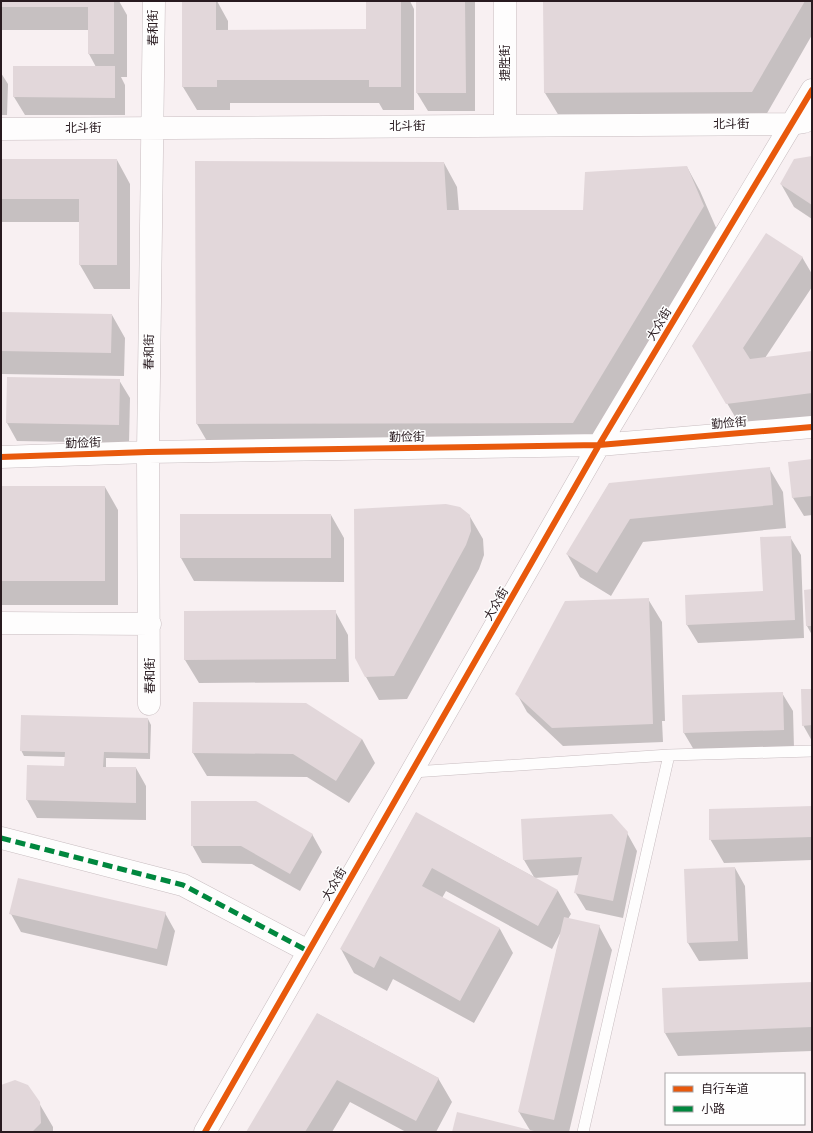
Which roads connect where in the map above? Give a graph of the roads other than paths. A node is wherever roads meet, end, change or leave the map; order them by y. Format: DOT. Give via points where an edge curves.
graph roads {
  1 [pos="154,1"];
  2 [pos="505,1"];
  3 [pos="812,90"];
  4 [pos="802,122"];
  5 [pos="505,126"];
  6 [pos="153,128"];
  7 [pos="1,129"];
  8 [pos="812,427"];
  9 [pos="599,445"];
  10 [pos="148,452"];
  11 [pos="1,457"];
  12 [pos="1,623"];
  13 [pos="150,624"];
  14 [pos="150,704"];
  15 [pos="812,751"];
  16 [pos="669,755"];
  17 [pos="413,772"];
  18 [pos="1,838"];
  19 [pos="308,951"];
  20 [pos="205,1132"];
  21 [pos="583,1132"];
  1 -- 6 [label="street, 春和街"];
  2 -- 5 [label="street, 捷胜街"];
  3 -- 4 [label="street, 大众街"];
  4 -- 5 [label="street, 北斗街"];
  4 -- 9 [label="street, 大众街"];
  5 -- 6 [label="street, 北斗街"];
  6 -- 7 [label="street, 北斗街"];
  6 -- 10 [label="street, 春和街"];
  8 -- 9 [label="street, 勤俭街"];
  9 -- 10 [label="street, 勤俭街"];
  9 -- 17 [label="street, 大众街"];
  10 -- 11 [label="street, 勤俭街"];
  10 -- 13 [label="street, 春和街"];
  12 -- 13 [label="street"];
  13 -- 14 [label="street, 春和街"];
  15 -- 16 [label="lane"];
  16 -- 17 [label="lane"];
  16 -- 21 [label="lane"];
  17 -- 19 [label="street, 大众街"];
  18 -- 19 [label="street" via="183,884"];
  19 -- 20 [label="street, 大众街"];
}
